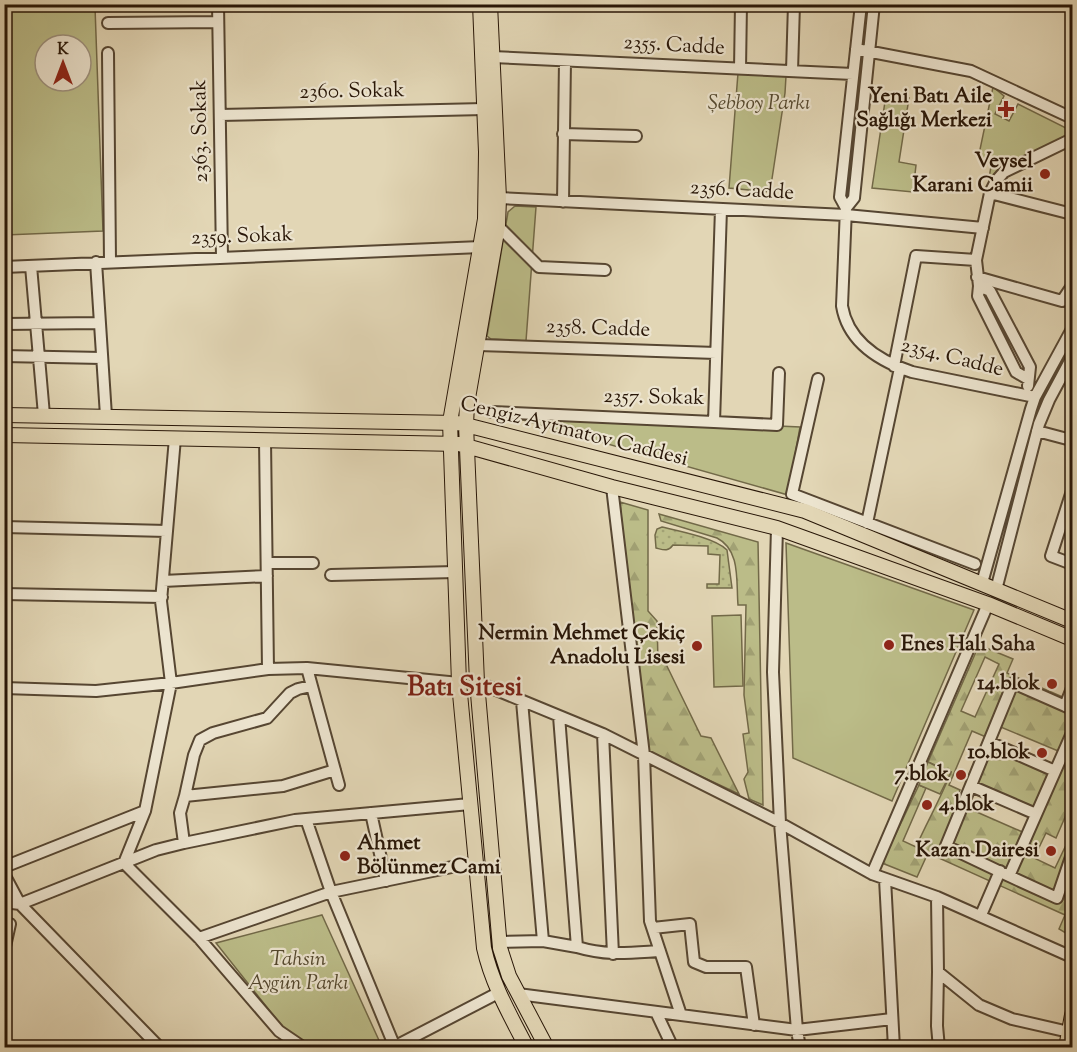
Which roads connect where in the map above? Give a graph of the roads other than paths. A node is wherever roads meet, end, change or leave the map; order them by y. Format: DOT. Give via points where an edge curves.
graph roads {
  1 [pos="218,4"];
  2 [pos="480,4"];
  3 [pos="490,4"];
  4 [pos="741,4"];
  5 [pos="794,4"];
  6 [pos="861,4"];
  7 [pos="874,4"];
  8 [pos="218,22"];
  9 [pos="108,23"];
  10 [pos="856,49"];
  11 [pos="869,50"];
  12 [pos="108,53"];
  13 [pos="492,57"];
  14 [pos="565,61"];
  15 [pos="740,69"];
  16 [pos="792,71"];
  17 [pos="853,74"];
  18 [pos="484,109"];
  19 [pos="220,115"];
  20 [pos="1072,118"];
  21 [pos="563,134"];
  22 [pos="636,136"];
  23 [pos="1072,139"];
  24 [pos="990,193"];
  25 [pos="499,198"];
  26 [pos="562,202"];
  27 [pos="721,209"];
  28 [pos="846,212"];
  29 [pos="1072,214"];
  30 [pos="498,226"];
  31 [pos="983,228"];
  32 [pos="481,247"];
  33 [pos="222,257"];
  34 [pos="976,260"];
  35 [pos="110,261"];
  36 [pos="96,262"];
  37 [pos="31,266"];
  38 [pos="4,267"];
  39 [pos="605,270"];
  40 [pos="978,282"];
  41 [pos="1072,286"];
  42 [pos="100,323"];
  43 [pos="4,324"];
  44 [pos="36,324"];
  45 [pos="1072,329"];
  46 [pos="478,345"];
  47 [pos="716,353"];
  48 [pos="4,356"];
  49 [pos="40,357"];
  50 [pos="1072,357"];
  51 [pos="102,358"];
  52 [pos="897,367"];
  53 [pos="778,373"];
  54 [pos="818,379"];
  55 [pos="1031,396"];
  56 [pos="492,412"];
  57 [pos="4,415"];
  58 [pos="44,415"];
  59 [pos="106,416"];
  60 [pos="450,422"];
  61 [pos="714,422"];
  62 [pos="466,425"];
  63 [pos="1037,431"];
  64 [pos="4,435"];
  65 [pos="175,438"];
  66 [pos="265,440"];
  67 [pos="1072,441"];
  68 [pos="450,443"];
  69 [pos="467,446"];
  70 [pos="612,488"];
  71 [pos="1072,491"];
  72 [pos="867,523"];
  73 [pos="4,527"];
  74 [pos="777,528"];
  75 [pos="167,531"];
  76 [pos="922,551"];
  77 [pos="267,562"];
  78 [pos="313,563"];
  79 [pos="975,564"];
  80 [pos="1072,564"];
  81 [pos="455,572"];
  82 [pos="331,575"];
  83 [pos="267,576"];
  84 [pos="163,581"];
  85 [pos="982,583"];
  86 [pos="996,590"];
  87 [pos="4,594"];
  88 [pos="162,597"];
  89 [pos="988,604"];
  90 [pos="1072,621"];
  91 [pos="1072,639"];
  92 [pos="307,668"];
  93 [pos="268,669"];
  94 [pos="459,682"];
  95 [pos="477,682"];
  96 [pos="171,683"];
  97 [pos="311,686"];
  98 [pos="4,688"];
  99 [pos="1072,688"];
  100 [pos="522,701"];
  101 [pos="1069,707"];
  102 [pos="559,716"];
  103 [pos="1072,733"];
  104 [pos="603,734"];
  105 [pos="989,742"];
  106 [pos="644,755"];
  107 [pos="335,770"];
  108 [pos="1055,771"];
  109 [pos="339,785"];
  110 [pos="971,786"];
  111 [pos="185,796"];
  112 [pos="471,804"];
  113 [pos="145,811"];
  114 [pos="371,813"];
  115 [pos="1036,814"];
  116 [pos="306,819"];
  117 [pos="780,823"];
  118 [pos="184,843"];
  119 [pos="1072,854"];
  120 [pos="476,862"];
  121 [pos="124,863"];
  122 [pos="4,867"];
  123 [pos="1004,873"];
  124 [pos="4,874"];
  125 [pos="872,874"];
  126 [pos="885,879"];
  127 [pos="386,881"];
  128 [pos="331,892"];
  129 [pos="937,897"];
  130 [pos="4,902"];
  131 [pos="20,904"];
  132 [pos="981,915"];
  133 [pos="10,924"];
  134 [pos="652,928"];
  135 [pos="199,938"];
  136 [pos="543,941"];
  137 [pos="500,942"];
  138 [pos="577,947"];
  139 [pos="4,951"];
  140 [pos="660,951"];
  141 [pos="613,954"];
  142 [pos="1072,957"];
  143 [pos="938,972"];
  144 [pos="498,993"];
  145 [pos="518,994"];
  146 [pos="656,1012"];
  147 [pos="681,1015"];
  148 [pos="1072,1015"];
  149 [pos="892,1019"];
  150 [pos="754,1025"];
  151 [pos="797,1030"];
  152 [pos="1069,1032"];
  153 [pos="393,1046"];
  154 [pos="160,1047"];
  155 [pos="304,1047"];
  156 [pos="527,1047"];
  157 [pos="547,1047"];
  158 [pos="673,1047"];
  159 [pos="800,1047"];
  160 [pos="894,1047"];
  161 [pos="939,1047"];
  162 [pos="1066,1047"];
  1 -- 8 [label="street, 2363. Sokak"];
  2 -- 18 [label="main road"];
  3 -- 13 [label="main road"];
  4 -- 15 [label="street"];
  5 -- 16 [label="street"];
  6 -- 10 [label="street, 2354. Cadde"];
  7 -- 11 [label="street, 2354. Cadde"];
  8 -- 9 [label="street"];
  8 -- 19 [label="street, 2363. Sokak"];
  10 -- 11 [label="street"];
  10 -- 17 [label="street, 2354. Cadde"];
  11 -- 20 [label="street" via="971,71"];
  11 -- 28 [label="street, 2354. Cadde" via="854,198"];
  12 -- 35 [label="street"];
  13 -- 14 [label="street, 2355. Cadde"];
  13 -- 25 [label="main road"];
  14 -- 15 [label="street, 2355. Cadde"];
  14 -- 21 [label="street"];
  15 -- 16 [label="street, 2355. Cadde"];
  16 -- 17 [label="street, 2355. Cadde"];
  17 -- 28 [label="street, 2354. Cadde" via="840,197"];
  18 -- 19 [label="street, 2360. Sokak"];
  18 -- 32 [label="main road" via="486,193"];
  19 -- 33 [label="street, 2363. Sokak"];
  21 -- 22 [label="street"];
  21 -- 26 [label="street"];
  23 -- 24 [label="street" via="1004,172"];
  24 -- 29 [label="street"];
  24 -- 31 [label="street"];
  25 -- 26 [label="street, 2356. Cadde"];
  25 -- 30 [label="main road"];
  26 -- 27 [label="street, 2356. Cadde"];
  27 -- 28 [label="street, 2356. Cadde"];
  27 -- 47 [label="street, 2357. Sokak"];
  28 -- 31 [label="street, 2356. Cadde"];
  28 -- 52 [label="street, 2354. Cadde" via="843,314 862,344"];
  30 -- 39 [label="street" via="539,267"];
  30 -- 46 [label="main road"];
  31 -- 34 [label="street"];
  32 -- 33 [label="street, 2359. Sokak"];
  32 -- 60 [label="main road"];
  33 -- 35 [label="street, 2359. Sokak"];
  34 -- 40 [label="street"];
  34 -- 52 [label="street" via="916,256"];
  35 -- 36 [label="street, 2359. Sokak"];
  36 -- 37 [label="street, 2359. Sokak"];
  36 -- 42 [label="street"];
  37 -- 38 [label="street, 2359. Sokak"];
  37 -- 44 [label="street"];
  40 -- 41 [label="street" via="1062,302"];
  40 -- 55 [label="street" via="990,291 1030,367"];
  42 -- 44 [label="street"];
  42 -- 51 [label="street"];
  43 -- 44 [label="street"];
  44 -- 49 [label="street"];
  45 -- 55 [label="street"];
  46 -- 47 [label="street, 2358. Cadde"];
  46 -- 62 [label="main road"];
  47 -- 61 [label="street, 2357. Sokak"];
  48 -- 49 [label="street"];
  49 -- 51 [label="street"];
  49 -- 58 [label="street"];
  50 -- 63 [label="street" via="1048,400"];
  51 -- 59 [label="street"];
  52 -- 55 [label="street, 2354. Cadde"];
  52 -- 72 [label="street"];
  53 -- 61 [label="street" via="777,425"];
  54 -- 72 [label="street" via="792,494"];
  55 -- 85 [label="street"];
  56 -- 61 [label="street, 2357. Sokak"];
  57 -- 58 [label="main road, Cengiz Aytmatov Caddesi"];
  58 -- 59 [label="main road, Cengiz Aytmatov Caddesi"];
  59 -- 60 [label="main road, Cengiz Aytmatov Caddesi"];
  60 -- 62 [label="main road, Cengiz Aytmatov Caddesi"];
  60 -- 68 [label="main road"];
  62 -- 69 [label="main road"];
  62 -- 76 [label="main road, Cengiz Aytmatov Caddesi" via="805,511"];
  63 -- 67 [label="street"];
  63 -- 86 [label="street"];
  64 -- 65 [label="main road, Cengiz Aytmatov Caddesi"];
  65 -- 66 [label="main road, Cengiz Aytmatov Caddesi"];
  65 -- 75 [label="street"];
  66 -- 68 [label="main road, Cengiz Aytmatov Caddesi"];
  66 -- 77 [label="street"];
  68 -- 69 [label="main road, Cengiz Aytmatov Caddesi"];
  68 -- 81 [label="main road"];
  69 -- 70 [label="main road, Cengiz Aytmatov Caddesi"];
  69 -- 95 [label="main road"];
  70 -- 74 [label="main road, Cengiz Aytmatov Caddesi"];
  70 -- 106 [label="street"];
  71 -- 80 [label="street" via="1051,556"];
  72 -- 76 [label="street"];
  73 -- 75 [label="street"];
  74 -- 89 [label="main road, Cengiz Aytmatov Caddesi"];
  74 -- 117 [label="street" via="773,672"];
  75 -- 84 [label="street"];
  76 -- 79 [label="street"];
  76 -- 85 [label="main road, Cengiz Aytmatov Caddesi"];
  77 -- 78 [label="street"];
  77 -- 83 [label="street"];
  81 -- 82 [label="street"];
  81 -- 94 [label="main road"];
  83 -- 84 [label="street"];
  83 -- 93 [label="street"];
  84 -- 88 [label="street"];
  85 -- 86 [label="main road, Cengiz Aytmatov Caddesi"];
  86 -- 90 [label="main road, Cengiz Aytmatov Caddesi"];
  87 -- 88 [label="street"];
  88 -- 96 [label="street"];
  89 -- 91 [label="main road, Cengiz Aytmatov Caddesi"];
  89 -- 125 [label="street"];
  92 -- 93 [label="street"];
  92 -- 94 [label="street"];
  92 -- 97 [label="street"];
  93 -- 96 [label="street"];
  94 -- 95 [label="main road"];
  94 -- 112 [label="main road"];
  95 -- 100 [label="street"];
  95 -- 137 [label="main road"];
  96 -- 98 [label="street" via="96,691"];
  96 -- 113 [label="street"];
  97 -- 107 [label="street"];
  97 -- 111 [label="street" via="290,693 267,718 200,740"];
  99 -- 101 [label="street"];
  100 -- 102 [label="street"];
  100 -- 136 [label="street"];
  101 -- 105 [label="street" via="1013,683"];
  102 -- 104 [label="street"];
  102 -- 138 [label="street"];
  103 -- 108 [label="street"];
  104 -- 106 [label="street"];
  104 -- 141 [label="street"];
  105 -- 108 [label="street"];
  105 -- 110 [label="street"];
  106 -- 117 [label="street"];
  106 -- 134 [label="street"];
  107 -- 109 [label="street"];
  107 -- 111 [label="street" via="283,786"];
  108 -- 115 [label="street"];
  110 -- 115 [label="street"];
  110 -- 123 [label="street" via="946,846"];
  111 -- 118 [label="street" via="180,813"];
  112 -- 114 [label="street"];
  112 -- 120 [label="main road"];
  113 -- 121 [label="street"];
  113 -- 122 [label="street"];
  114 -- 116 [label="street"];
  114 -- 127 [label="street"];
  115 -- 123 [label="street"];
  116 -- 118 [label="street"];
  116 -- 128 [label="street"];
  117 -- 125 [label="street"];
  117 -- 151 [label="street"];
  118 -- 121 [label="street"];
  119 -- 123 [label="street" via="1057,898"];
  120 -- 127 [label="street"];
  120 -- 144 [label="main road" via="484,948"];
  121 -- 131 [label="street"];
  121 -- 135 [label="street"];
  123 -- 132 [label="street"];
  124 -- 131 [label="street"];
  125 -- 126 [label="street"];
  126 -- 129 [label="street"];
  126 -- 149 [label="street"];
  127 -- 128 [label="street"];
  128 -- 135 [label="street"];
  128 -- 153 [label="street"];
  129 -- 132 [label="street"];
  129 -- 143 [label="street"];
  130 -- 131 [label="street"];
  131 -- 154 [label="street"];
  132 -- 142 [label="street"];
  133 -- 139 [label="street"];
  134 -- 140 [label="street"];
  134 -- 150 [label="street" via="690,924 694,962 706,967 746,967"];
  135 -- 155 [label="street" via="279,1031"];
  136 -- 137 [label="street"];
  136 -- 138 [label="street"];
  137 -- 145 [label="main road" via="505,968"];
  138 -- 141 [label="street"];
  140 -- 141 [label="street"];
  140 -- 147 [label="street"];
  143 -- 152 [label="street" via="978,1005 1012,1019"];
  143 -- 161 [label="street"];
  144 -- 153 [label="street"];
  144 -- 156 [label="main road"];
  145 -- 146 [label="street"];
  145 -- 157 [label="main road"];
  146 -- 147 [label="street"];
  146 -- 158 [label="street"];
  147 -- 150 [label="street"];
  148 -- 152 [label="main road"];
  149 -- 151 [label="street"];
  149 -- 160 [label="street"];
  150 -- 151 [label="street"];
  151 -- 159 [label="street"];
  152 -- 162 [label="main road"];
}
